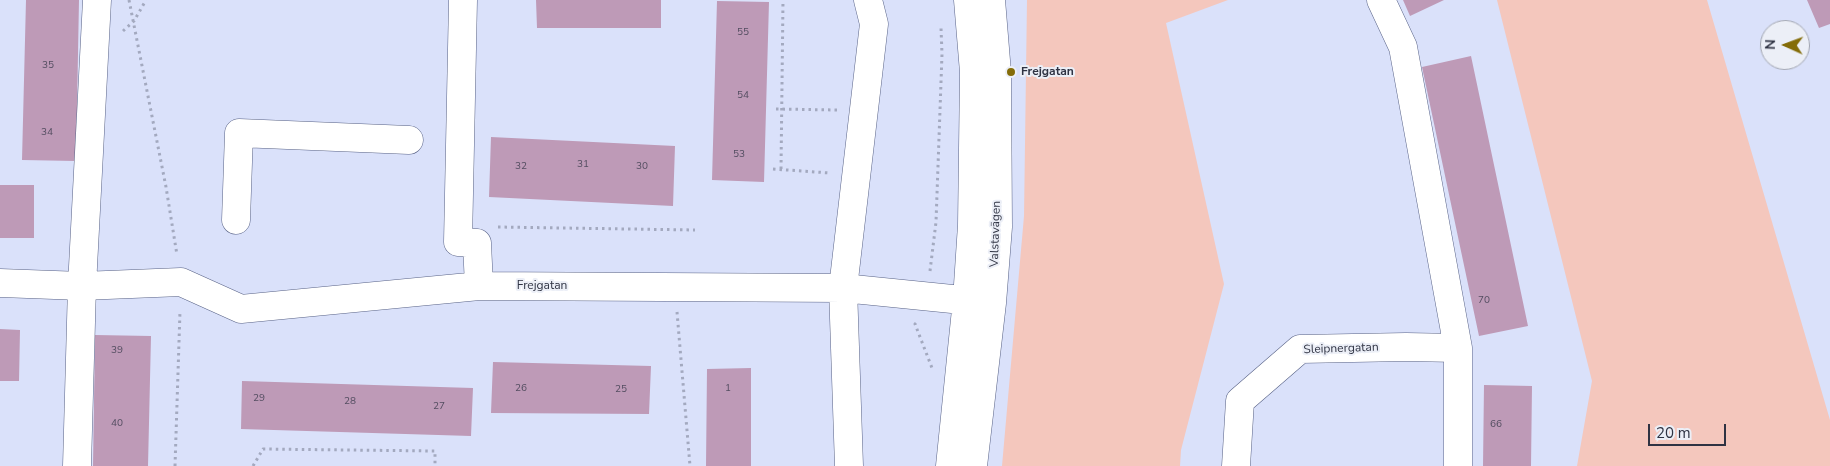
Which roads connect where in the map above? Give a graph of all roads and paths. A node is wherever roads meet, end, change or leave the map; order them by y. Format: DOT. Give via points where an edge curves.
graph roads {
  1 [pos="97,0"];
  2 [pos="129,0"];
  3 [pos="463,0"];
  4 [pos="783,0"];
  5 [pos="868,0"];
  6 [pos="968,0"];
  7 [pos="991,0"];
  8 [pos="1381,0"];
  9 [pos="941,27"];
  10 [pos="776,109"];
  11 [pos="782,109"];
  12 [pos="864,111"];
  13 [pos="409,140"];
  14 [pos="773,169"];
  15 [pos="781,169"];
  16 [pos="856,175"];
  17 [pos="236,220"];
  18 [pos="497,227"];
  19 [pos="695,230"];
  20 [pos="181,282"];
  21 [pos="0,283"];
  22 [pos="82,286"];
  23 [pos="479,286"];
  24 [pos="675,287"];
  25 [pos="843,288"];
  26 [pos="928,295"];
  27 [pos="980,302"];
  28 [pos="1458,348"];
  29 [pos="933,368"];
  30 [pos="76,466"];
  31 [pos="174,466"];
  32 [pos="253,466"];
  33 [pos="435,466"];
  34 [pos="690,466"];
  35 [pos="849,466"];
  36 [pos="950,466"];
  37 [pos="973,466"];
  38 [pos="1236,466"];
  39 [pos="1458,466"];
  1 -- 22 [label="street"];
  2 -- 20 [label="path"];
  3 -- 23 [label="street" via="450,237 478,242"];
  4 -- 11 [label="path"];
  5 -- 12 [label="street" via="874,24"];
  6 -- 27 [label="street, Valstavägen" via="974,72 972,204"];
  7 -- 27 [label="street, Valstavägen" via="997,73 998,227"];
  8 -- 28 [label="street" via="1403,47"];
  9 -- 26 [label="path" via="936,222"];
  10 -- 11 [label="path"];
  11 -- 12 [label="path"];
  11 -- 15 [label="path"];
  12 -- 16 [label="street"];
  13 -- 17 [label="street" via="239,133"];
  14 -- 15 [label="path"];
  15 -- 16 [label="path"];
  16 -- 25 [label="street"];
  18 -- 19 [label="path"];
  20 -- 22 [label="street"];
  20 -- 23 [label="street, Frejgatan" via="241,309"];
  20 -- 31 [label="path"];
  21 -- 22 [label="street"];
  22 -- 30 [label="street"];
  23 -- 24 [label="street, Frejgatan"];
  24 -- 25 [label="street, Frejgatan"];
  24 -- 34 [label="path"];
  25 -- 26 [label="street, Frejgatan"];
  25 -- 35 [label="street"];
  26 -- 27 [label="street, Frejgatan"];
  26 -- 29 [label="path" via="915,324"];
  27 -- 36 [label="street, Valstavägen"];
  27 -- 37 [label="street, Valstavägen"];
  28 -- 38 [label="street, Sleipnergatan" via="1300,349 1240,401"];
  28 -- 39 [label="street"];
  32 -- 33 [label="path" via="263,449 435,451"];
}
